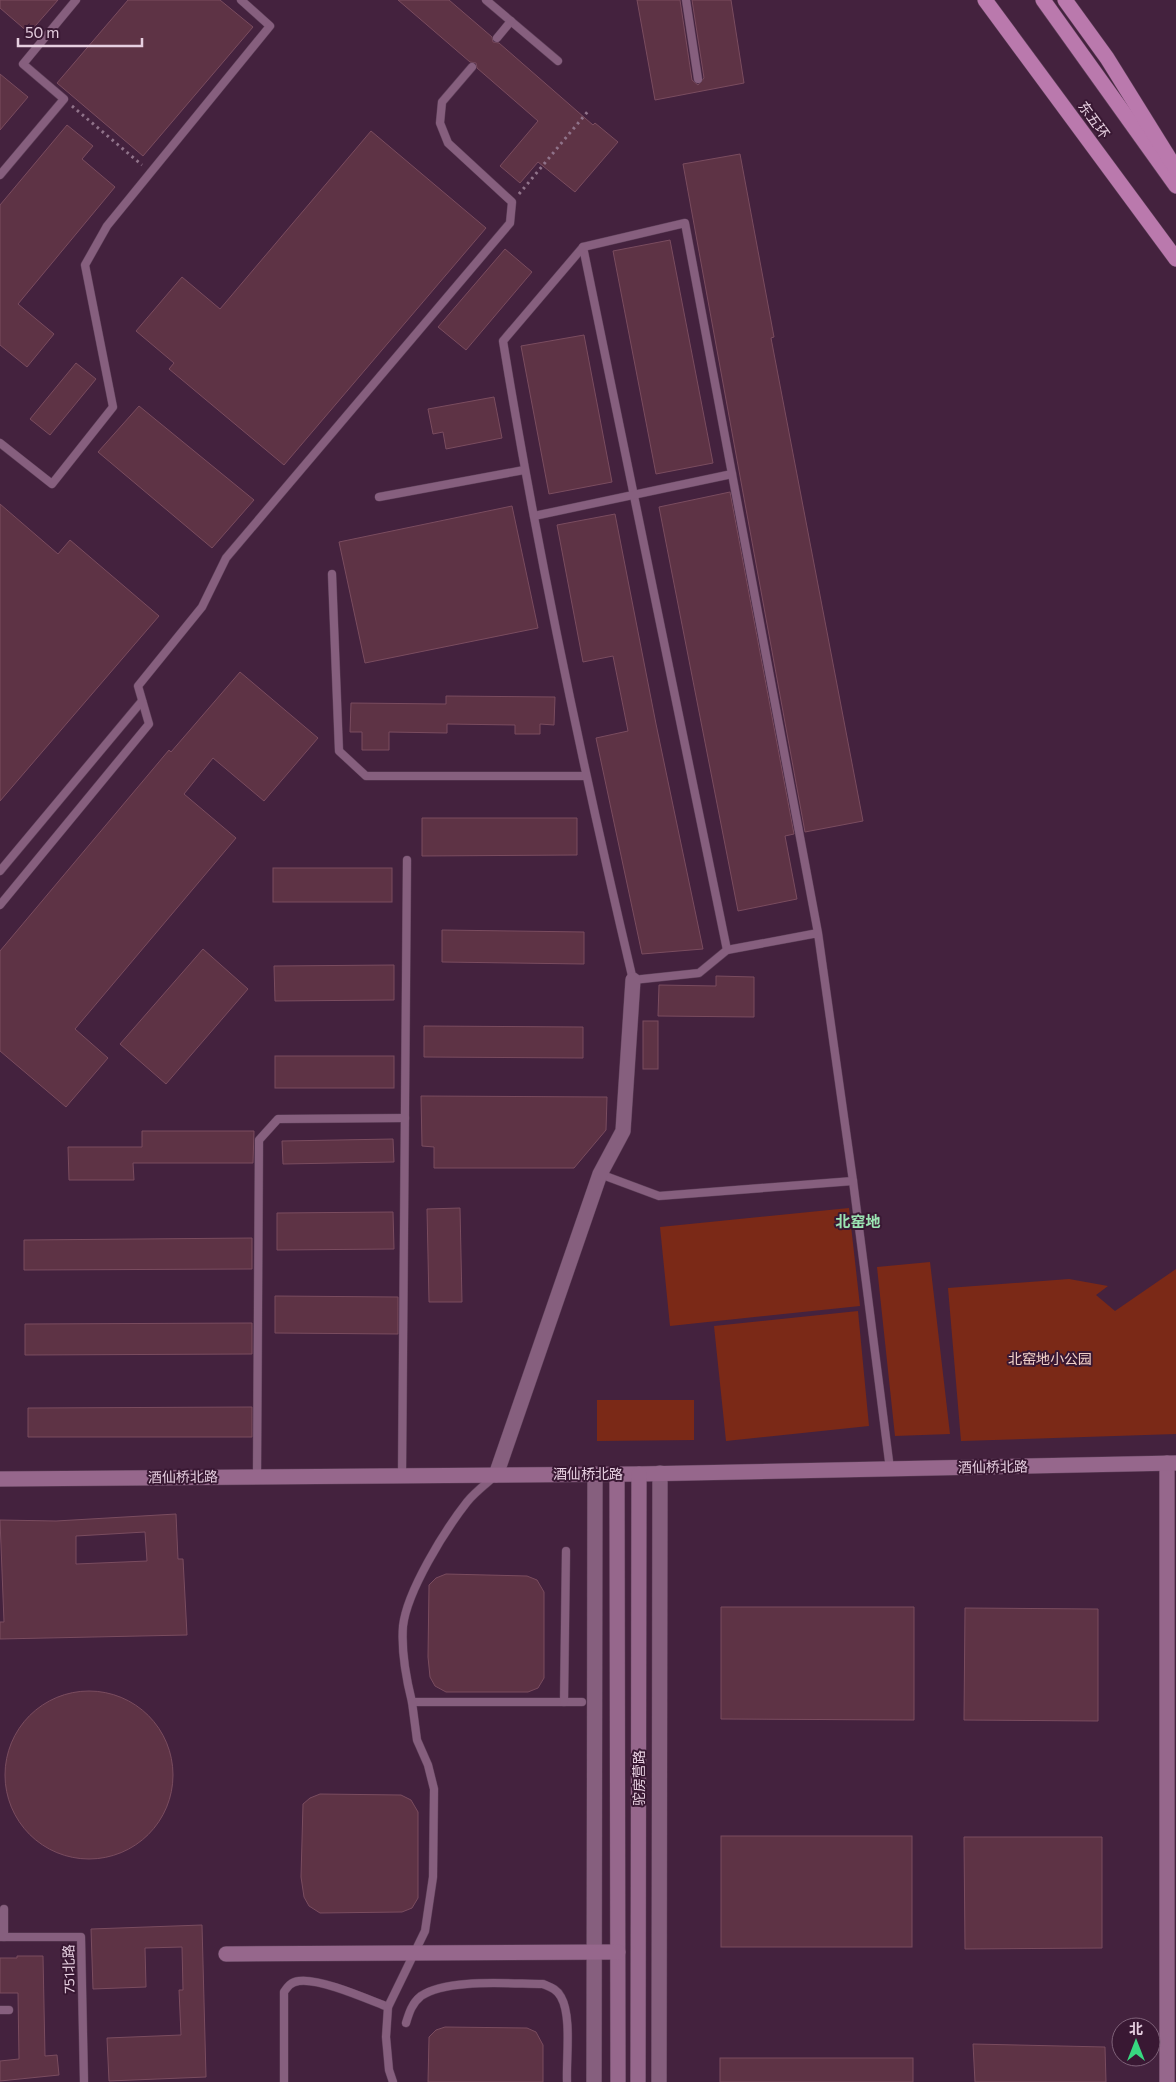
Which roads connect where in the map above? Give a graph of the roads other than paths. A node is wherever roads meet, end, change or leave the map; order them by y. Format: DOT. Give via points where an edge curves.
graph roads {
  1 [pos="76,0"];
  2 [pos="241,0"];
  3 [pos="486,0"];
  4 [pos="686,0"];
  5 [pos="985,0"];
  6 [pos="1043,0"];
  7 [pos="1064,0"];
  8 [pos="511,21"];
  9 [pos="497,38"];
  10 [pos="558,61"];
  11 [pos="472,67"];
  12 [pos="698,79"];
  13 [pos="1176,169"];
  14 [pos="0,175"];
  15 [pos="1176,186"];
  16 [pos="583,246"];
  17 [pos="1176,259"];
  18 [pos="0,443"];
  19 [pos="524,470"];
  20 [pos="732,474"];
  21 [pos="633,496"];
  22 [pos="379,497"];
  23 [pos="534,516"];
  24 [pos="332,574"];
  25 [pos="142,701"];
  26 [pos="585,776"];
  27 [pos="407,860"];
  28 [pos="0,871"];
  29 [pos="0,905"];
  30 [pos="818,933"];
  31 [pos="726,950"];
  32 [pos="632,980"];
  33 [pos="404,1118"];
  34 [pos="600,1174"];
  35 [pos="854,1181"];
  36 [pos="1172,1463"];
  37 [pos="890,1469"];
  38 [pos="660,1473"];
  39 [pos="595,1474"];
  40 [pos="616,1474"];
  41 [pos="639,1474"];
  42 [pos="496,1475"];
  43 [pos="257,1476"];
  44 [pos="402,1476"];
  45 [pos="0,1479"];
  46 [pos="566,1550"];
  47 [pos="412,1702"];
  48 [pos="564,1702"];
  49 [pos="582,1702"];
  50 [pos="4,1908"];
  51 [pos="2,1937"];
  52 [pos="594,1952"];
  53 [pos="618,1952"];
  54 [pos="226,1954"];
  55 [pos="414,1954"];
  56 [pos="388,2007"];
  57 [pos="0,2010"];
  58 [pos="9,2010"];
  59 [pos="406,2023"];
  60 [pos="84,2082"];
  61 [pos="284,2082"];
  62 [pos="394,2082"];
  63 [pos="567,2082"];
  64 [pos="594,2082"];
  65 [pos="618,2082"];
  66 [pos="638,2082"];
  67 [pos="659,2082"];
  68 [pos="1167,2082"];
  1 -- 14 [label="lane" via="23,64 64,99"];
  2 -- 18 [label="lane" via="270,26 107,226 85,265 113,407 52,484"];
  3 -- 8 [label="lane"];
  4 -- 12 [label="lane"];
  5 -- 17 [label="highway, 东五环"];
  6 -- 15 [label="highway, 东五环"];
  7 -- 13 [label="highway" via="1107,58"];
  8 -- 9 [label="lane"];
  8 -- 10 [label="lane"];
  11 -- 25 [label="lane" via="442,102 440,123 448,143 512,202 510,223 226,558 202,607 138,686"];
  16 -- 19 [label="lane" via="503,341"];
  16 -- 20 [label="lane" via="685,224"];
  16 -- 21 [label="lane"];
  19 -- 22 [label="lane"];
  19 -- 23 [label="lane"];
  20 -- 21 [label="lane"];
  20 -- 30 [label="lane"];
  21 -- 23 [label="lane"];
  21 -- 31 [label="lane"];
  23 -- 26 [label="lane"];
  24 -- 26 [label="lane" via="339,751 366,776"];
  25 -- 28 [label="lane"];
  25 -- 29 [label="lane" via="149,724"];
  26 -- 32 [label="lane"];
  27 -- 33 [label="lane"];
  30 -- 31 [label="lane"];
  30 -- 35 [label="lane"];
  31 -- 32 [label="lane" via="699,974"];
  32 -- 34 [label="street" via="623,1131"];
  33 -- 43 [label="lane" via="278,1119 259,1140"];
  33 -- 44 [label="lane"];
  34 -- 35 [label="lane" via="659,1196"];
  34 -- 42 [label="street"];
  35 -- 37 [label="lane"];
  36 -- 37 [label="street, 酒仙桥北路"];
  36 -- 68 [label="street"];
  37 -- 38 [label="street, 酒仙桥北路"];
  38 -- 41 [label="street, 酒仙桥北路"];
  38 -- 67 [label="street"];
  39 -- 40 [label="street, 酒仙桥北路"];
  39 -- 42 [label="street, 酒仙桥北路"];
  39 -- 52 [label="street"];
  40 -- 41 [label="street, 酒仙桥北路"];
  40 -- 53 [label="street, 驼房营路"];
  41 -- 66 [label="street, 驼房营路"];
  42 -- 44 [label="street, 酒仙桥北路"];
  42 -- 47 [label="lane" via="468,1501 410,1597 403,1627 405,1671"];
  43 -- 44 [label="street, 酒仙桥北路"];
  43 -- 45 [label="street, 酒仙桥北路"];
  46 -- 48 [label="lane"];
  47 -- 48 [label="lane"];
  47 -- 55 [label="lane" via="417,1740 434,1789 433,1877 425,1931"];
  48 -- 49 [label="lane"];
  50 -- 51 [label="lane"];
  51 -- 60 [label="lane, 751北路" via="81,1936"];
  52 -- 53 [label="street"];
  52 -- 55 [label="street"];
  52 -- 64 [label="street"];
  53 -- 65 [label="street, 驼房营路"];
  54 -- 55 [label="street"];
  55 -- 56 [label="lane"];
  56 -- 61 [label="lane" via="321,1984 300,1980 289,1984 284,1992"];
  56 -- 62 [label="lane" via="386,2037 389,2070"];
  57 -- 58 [label="lane"];
  59 -- 63 [label="lane" via="420,1997 436,1989 452,1985 543,1984 561,1996 566,2011"];
}
